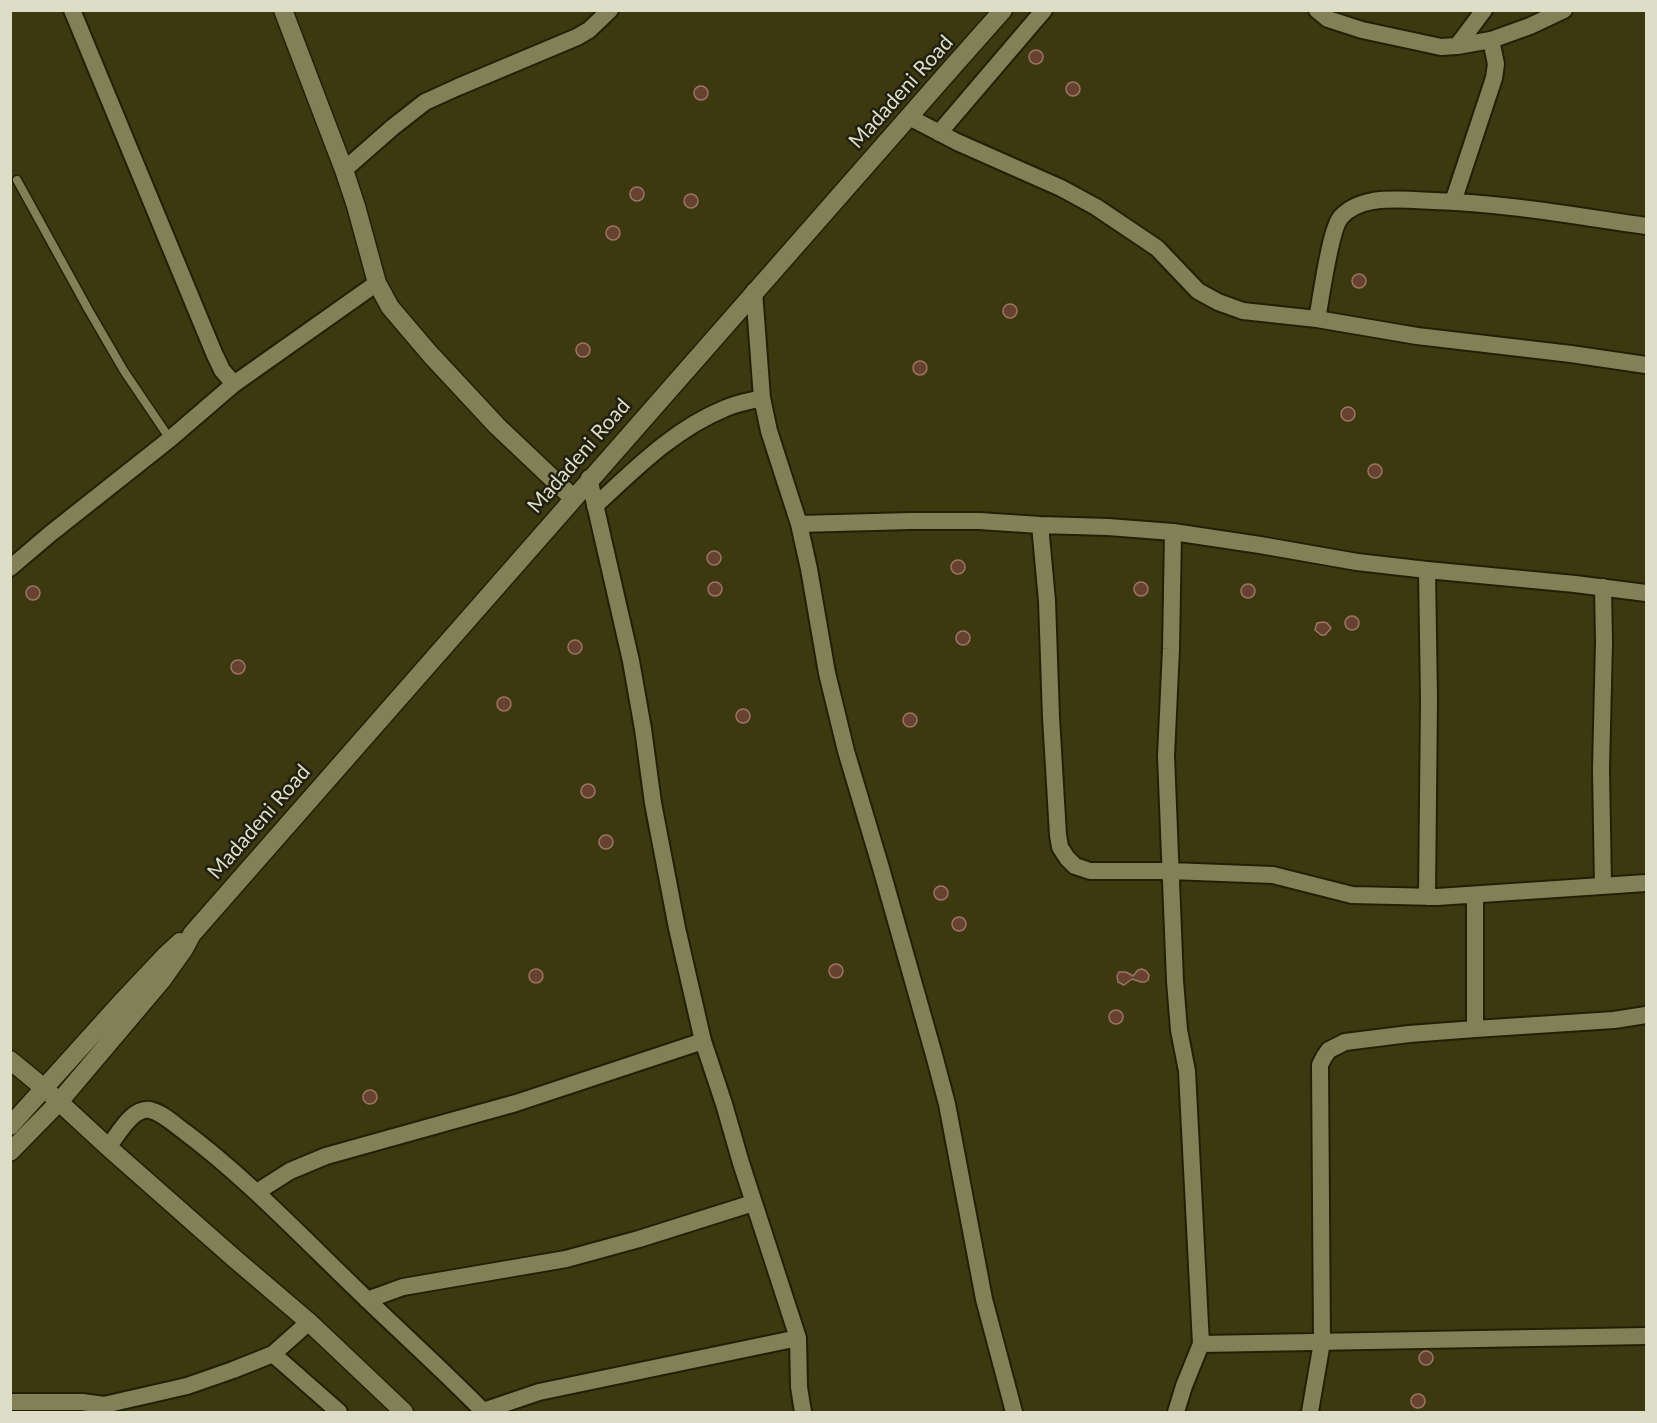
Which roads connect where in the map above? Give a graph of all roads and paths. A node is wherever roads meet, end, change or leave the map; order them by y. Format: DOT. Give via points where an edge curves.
graph roads {
  1 [pos="72,10"];
  2 [pos="283,10"];
  3 [pos="610,10"];
  4 [pos="1003,10"];
  5 [pos="1044,10"];
  6 [pos="1484,10"];
  7 [pos="1564,10"];
  8 [pos="1326,13"];
  9 [pos="1491,40"];
  10 [pos="1458,46"];
  11 [pos="909,117"];
  12 [pos="939,133"];
  13 [pos="344,170"];
  14 [pos="18,180"];
  15 [pos="1453,202"];
  16 [pos="1647,226"];
  17 [pos="377,283"];
  18 [pos="753,291"];
  19 [pos="1317,319"];
  20 [pos="1647,364"];
  21 [pos="234,384"];
  22 [pos="762,398"];
  23 [pos="170,439"];
  24 [pos="589,478"];
  25 [pos="572,497"];
  26 [pos="595,506"];
  27 [pos="799,524"];
  28 [pos="1040,525"];
  29 [pos="1173,532"];
  30 [pos="10,568"];
  31 [pos="1427,570"];
  32 [pos="1603,587"];
  33 [pos="1647,593"];
  34 [pos="1171,871"];
  35 [pos="1647,884"];
  36 [pos="1603,886"];
  37 [pos="1475,895"];
  38 [pos="1427,897"];
  39 [pos="192,934"];
  40 [pos="1647,1015"];
  41 [pos="1475,1029"];
  42 [pos="703,1041"];
  43 [pos="10,1060"];
  44 [pos="44,1088"];
  45 [pos="59,1102"];
  46 [pos="10,1126"];
  47 [pos="108,1147"];
  48 [pos="10,1152"];
  49 [pos="257,1192"];
  50 [pos="753,1203"];
  51 [pos="367,1300"];
  52 [pos="309,1322"];
  53 [pos="1647,1336"];
  54 [pos="798,1338"];
  55 [pos="1322,1342"];
  56 [pos="1201,1344"];
  57 [pos="273,1354"];
  58 [pos="10,1402"];
  59 [pos="87,1407"];
  60 [pos="484,1412"];
  61 [pos="339,1413"];
  62 [pos="404,1413"];
  63 [pos="803,1413"];
  64 [pos="1014,1413"];
  65 [pos="1176,1413"];
  66 [pos="1310,1413"];
  1 -- 21 [label="street" via="214,353"];
  2 -- 13 [label="street"];
  3 -- 13 [label="street" via="589,30 571,40 425,102"];
  4 -- 11 [label="street, Madadeni Road"];
  5 -- 12 [label="street"];
  6 -- 10 [label="street"];
  7 -- 9 [label="street"];
  8 -- 10 [label="street" via="1362,30 1423,44"];
  9 -- 10 [label="street"];
  9 -- 15 [label="street" via="1496,64 1494,78"];
  11 -- 12 [label="street"];
  11 -- 18 [label="street, Madadeni Road"];
  12 -- 19 [label="street" via="1096,207 1156,248 1198,291 1218,302 1243,311"];
  13 -- 17 [label="street"];
  14 -- 23 [label="lane" via="118,361"];
  15 -- 16 [label="street"];
  15 -- 19 [label="street" via="1371,201 1339,219"];
  17 -- 21 [label="street"];
  17 -- 25 [label="street" via="390,307 430,354 497,426"];
  18 -- 22 [label="street"];
  18 -- 24 [label="street, Madadeni Road"];
  19 -- 20 [label="street" via="1417,336"];
  21 -- 23 [label="street"];
  22 -- 26 [label="street" via="726,408 675,436"];
  22 -- 27 [label="street"];
  23 -- 30 [label="street"];
  24 -- 25 [label="street, Madadeni Road"];
  24 -- 26 [label="street"];
  25 -- 39 [label="street, Madadeni Road"];
  26 -- 42 [label="street" via="631,661 653,803"];
  27 -- 28 [label="street" via="979,521"];
  27 -- 64 [label="street" via="835,708 934,1054 984,1299"];
  28 -- 29 [label="street"];
  28 -- 34 [label="street" via="1060,848 1075,866 1090,871"];
  29 -- 31 [label="street"];
  29 -- 34 [label="street" via="1166,756"];
  31 -- 32 [label="street"];
  31 -- 38 [label="street"];
  32 -- 33 [label="street"];
  32 -- 36 [label="street"];
  34 -- 38 [label="street" via="1273,875 1352,895"];
  34 -- 56 [label="street" via="1175,981 1190,1106"];
  35 -- 36 [label="street"];
  36 -- 37 [label="street"];
  37 -- 38 [label="street"];
  37 -- 41 [label="street"];
  39 -- 44 [label="street, Madadeni Road" via="159,962"];
  39 -- 45 [label="street, Madadeni Road" via="162,980"];
  40 -- 41 [label="street"];
  41 -- 55 [label="street" via="1345,1042 1329,1050 1320,1065"];
  42 -- 49 [label="street" via="516,1103 326,1156 290,1171"];
  42 -- 50 [label="street"];
  43 -- 44 [label="street"];
  44 -- 45 [label="street"];
  44 -- 46 [label="street, Madadeni Road"];
  45 -- 47 [label="street"];
  45 -- 48 [label="street, Madadeni Road"];
  47 -- 49 [label="street" via="136,1113 154,1111"];
  47 -- 52 [label="street"];
  49 -- 51 [label="street"];
  50 -- 51 [label="street" via="566,1259 403,1287"];
  50 -- 54 [label="street"];
  51 -- 60 [label="street"];
  52 -- 57 [label="street"];
  52 -- 62 [label="street"];
  53 -- 55 [label="street"];
  54 -- 60 [label="street" via="538,1392"];
  54 -- 63 [label="street"];
  55 -- 56 [label="street"];
  55 -- 66 [label="street"];
  56 -- 65 [label="street"];
  57 -- 59 [label="street" via="187,1386"];
  57 -- 61 [label="street"];
  58 -- 59 [label="street"];
}
